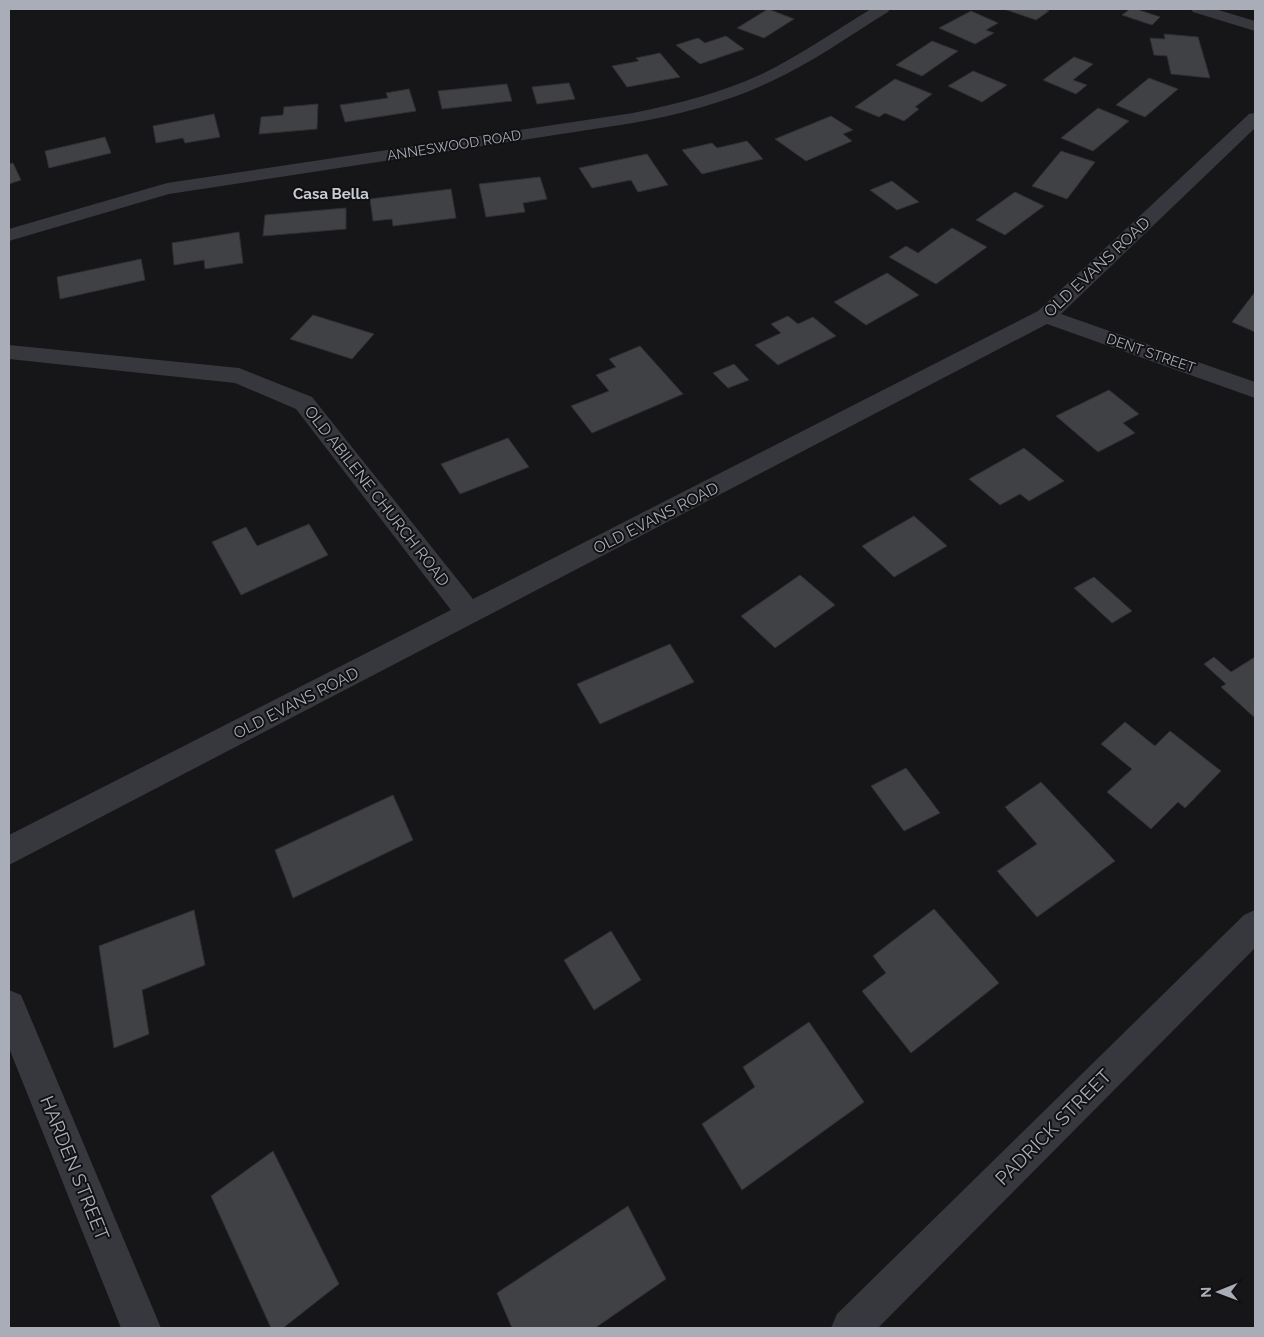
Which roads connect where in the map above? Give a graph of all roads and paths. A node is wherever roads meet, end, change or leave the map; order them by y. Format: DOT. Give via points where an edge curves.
graph roads {
  1 [pos="882,9"];
  2 [pos="1199,9"];
  3 [pos="1255,26"];
  4 [pos="1255,118"];
  5 [pos="9,235"];
  6 [pos="1046,316"];
  7 [pos="9,352"];
  8 [pos="1255,390"];
  9 [pos="469,614"];
  10 [pos="9,851"];
  11 [pos="1255,926"];
  12 [pos="9,1007"];
  13 [pos="140,1328"];
  14 [pos="851,1328"];
  1 -- 5 [label="street, ANNESWOOD ROAD" via="751,85 685,107 633,118 167,189"];
  2 -- 3 [label="street"];
  4 -- 6 [label="street, OLD EVANS ROAD"];
  6 -- 8 [label="street, DENT STREET"];
  6 -- 9 [label="street, OLD EVANS ROAD"];
  7 -- 9 [label="street, OLD ABILENE CHURCH ROAD" via="239,376 304,402"];
  9 -- 10 [label="street, OLD EVANS ROAD"];
  11 -- 14 [label="street, PADRICK STREET"];
  12 -- 13 [label="street, HARDEN STREET"];
}
